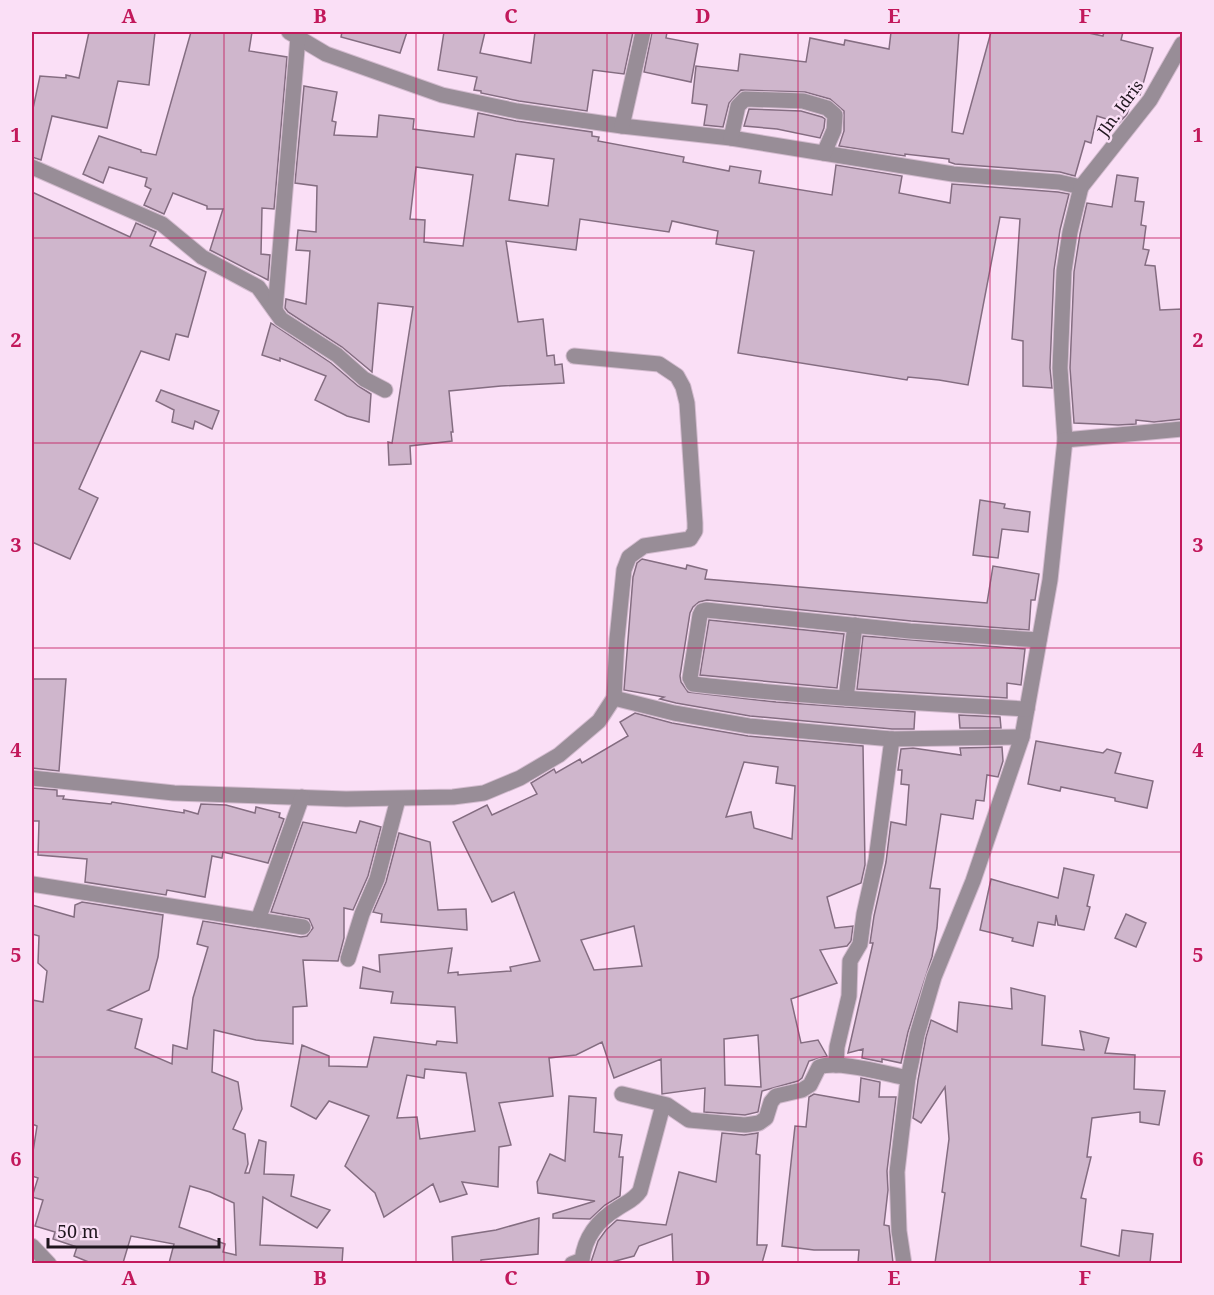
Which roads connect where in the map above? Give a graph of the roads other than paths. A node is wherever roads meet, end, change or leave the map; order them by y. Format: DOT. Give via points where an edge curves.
graph roads {
  1 [pos="643,32"];
  2 [pos="293,34"];
  3 [pos="1182,44"];
  4 [pos="622,126"];
  5 [pos="731,138"];
  6 [pos="824,153"];
  7 [pos="32,167"];
  8 [pos="1081,187"];
  9 [pos="275,310"];
  10 [pos="574,356"];
  11 [pos="385,390"];
  12 [pos="1182,429"];
  13 [pos="1065,440"];
  14 [pos="855,626"];
  15 [pos="1039,640"];
  16 [pos="614,698"];
  17 [pos="846,698"];
  18 [pos="1027,709"];
  19 [pos="1022,737"];
  20 [pos="892,739"];
  21 [pos="32,778"];
  22 [pos="302,798"];
  23 [pos="398,799"];
  24 [pos="32,884"];
  25 [pos="258,920"];
  26 [pos="303,927"];
  27 [pos="348,959"];
  28 [pos="836,1065"];
  29 [pos="908,1078"];
  30 [pos="622,1094"];
  31 [pos="663,1105"];
  32 [pos="32,1246"];
  33 [pos="49,1263"];
  34 [pos="572,1263"];
  35 [pos="904,1263"];
  1 -- 4 [label="street"];
  2 -- 4 [label="street" via="326,54 442,95 517,111"];
  2 -- 9 [label="street"];
  3 -- 8 [label="street, Jln. Idris" via="1150,100"];
  4 -- 5 [label="street"];
  5 -- 6 [label="street"];
  5 -- 6 [label="street" via="738,106 745,99 804,102 827,108 834,116 834,130"];
  6 -- 8 [label="street" via="953,174"];
  7 -- 9 [label="street" via="162,224 202,257 258,287"];
  8 -- 13 [label="street" via="1064,271 1060,368"];
  9 -- 11 [label="street" via="290,326 337,354 364,379"];
  10 -- 16 [label="street" via="659,364 677,376 687,403 695,531 686,541 654,543 629,557 624,570"];
  12 -- 13 [label="street"];
  13 -- 15 [label="street" via="1050,580"];
  14 -- 15 [label="street"];
  14 -- 17 [label="street"];
  14 -- 17 [label="street" via="702,611 690,678 693,684"];
  15 -- 18 [label="street"];
  16 -- 20 [label="street" via="749,726"];
  16 -- 23 [label="street" via="599,721 583,735 520,778 484,793"];
  17 -- 18 [label="street"];
  18 -- 19 [label="street"];
  19 -- 20 [label="street"];
  19 -- 29 [label="street" via="973,881 934,977"];
  20 -- 28 [label="street" via="876,860 860,944 850,961 849,996"];
  21 -- 22 [label="street" via="174,793"];
  22 -- 23 [label="street"];
  22 -- 25 [label="street"];
  23 -- 27 [label="street" via="377,879"];
  24 -- 25 [label="street"];
  25 -- 26 [label="street"];
  28 -- 29 [label="street"];
  28 -- 31 [label="street" via="819,1067 810,1085 802,1090 776,1096 766,1118 759,1123 689,1120"];
  29 -- 35 [label="street" via="897,1172"];
  30 -- 31 [label="street"];
  31 -- 34 [label="street" via="640,1191 596,1225 582,1260"];
  32 -- 33 [label="street"];
}
